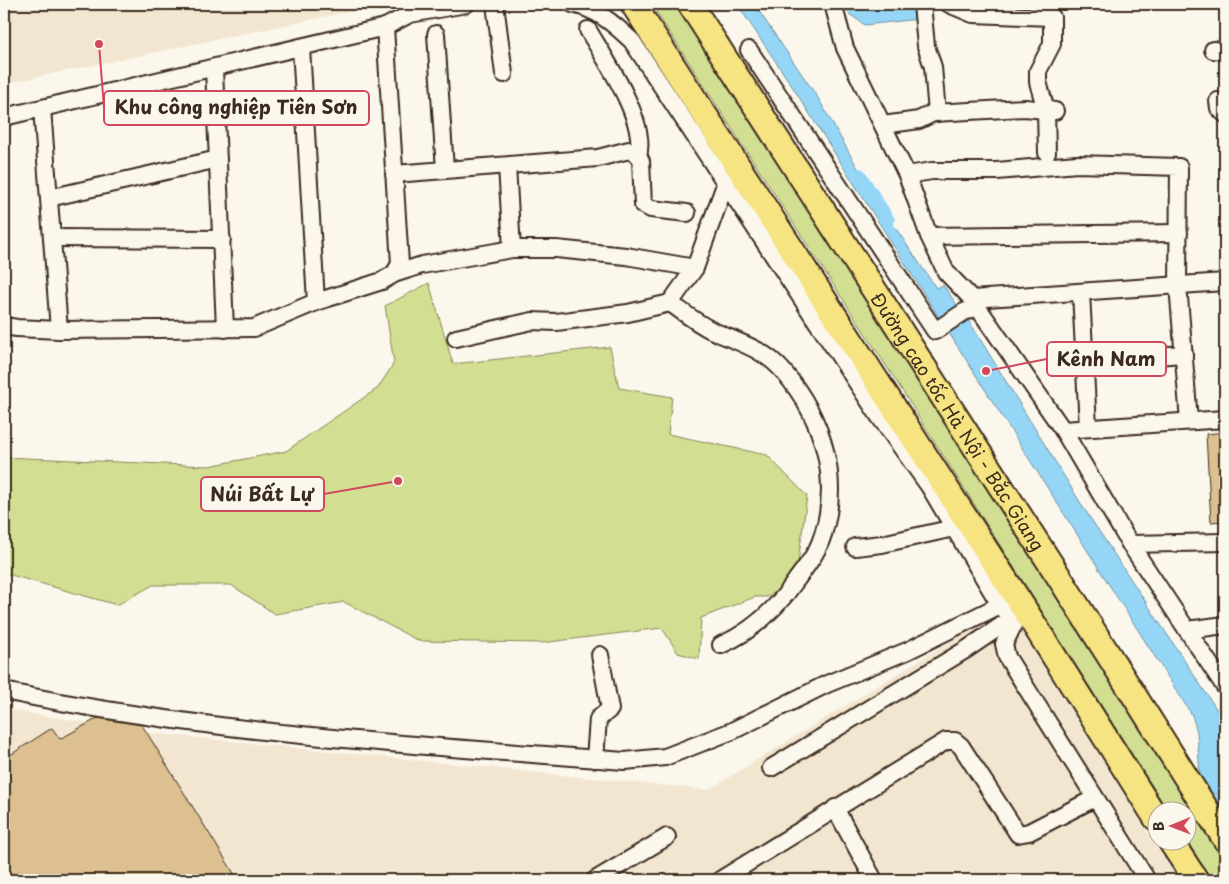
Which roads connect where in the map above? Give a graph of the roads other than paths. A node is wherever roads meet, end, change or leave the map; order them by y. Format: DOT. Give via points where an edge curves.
graph roads {
  1 [pos="466,4"];
  2 [pos="495,4"];
  3 [pos="572,4"];
  4 [pos="633,4"];
  5 [pos="690,4"];
  6 [pos="833,4"];
  7 [pos="922,4"];
  8 [pos="949,4"];
  9 [pos="385,28"];
  10 [pos="588,30"];
  11 [pos="436,34"];
  12 [pos="301,47"];
  13 [pos="749,50"];
  14 [pos="214,68"];
  15 [pos="504,74"];
  16 [pos="42,108"];
  17 [pos="1051,110"];
  18 [pos="937,113"];
  19 [pos="4,117"];
  20 [pos="882,125"];
  21 [pos="1047,154"];
  22 [pos="638,155"];
  23 [pos="218,159"];
  24 [pos="507,166"];
  25 [pos="445,170"];
  26 [pos="394,174"];
  27 [pos="907,175"];
  28 [pos="726,182"];
  29 [pos="49,198"];
  30 [pos="687,213"];
  31 [pos="1178,233"];
  32 [pos="929,236"];
  33 [pos="53,238"];
  34 [pos="222,239"];
  35 [pos="512,249"];
  36 [pos="695,268"];
  37 [pos="394,274"];
  38 [pos="1225,282"];
  39 [pos="1178,285"];
  40 [pos="1081,292"];
  41 [pos="316,302"];
  42 [pos="670,303"];
  43 [pos="971,306"];
  44 [pos="4,326"];
  45 [pos="225,329"];
  46 [pos="59,330"];
  47 [pos="456,338"];
  48 [pos="1184,354"];
  49 [pos="1085,361"];
  50 [pos="1225,419"];
  51 [pos="1189,421"];
  52 [pos="1088,428"];
  53 [pos="1063,430"];
  54 [pos="954,528"];
  55 [pos="1225,542"];
  56 [pos="1130,544"];
  57 [pos="855,547"];
  58 [pos="1000,605"];
  59 [pos="1011,619"];
  60 [pos="1225,626"];
  61 [pos="1187,630"];
  62 [pos="721,645"];
  63 [pos="600,655"];
  64 [pos="1225,687"];
  65 [pos="4,691"];
  66 [pos="595,759"];
  67 [pos="1175,760"];
  68 [pos="771,768"];
  69 [pos="1095,798"];
  70 [pos="1146,802"];
  71 [pos="835,808"];
  72 [pos="1225,830"];
  73 [pos="667,837"];
  74 [pos="1225,839"];
  75 [pos="1178,852"];
  76 [pos="595,880"];
  77 [pos="720,880"];
  78 [pos="874,880"];
  79 [pos="1147,880"];
  80 [pos="1196,880"];
  1 -- 9 [label="street" via="410,14"];
  2 -- 15 [label="street"];
  3 -- 28 [label="street" via="609,19 632,41"];
  4 -- 70 [label="highway"];
  5 -- 67 [label="highway, Đường cao tốc Hà Nội - Bắc Giang"];
  6 -- 20 [label="street" via="845,48"];
  7 -- 18 [label="street"];
  8 -- 17 [label="street" via="972,14 1052,17 1052,44 1038,71 1038,82"];
  9 -- 12 [label="street"];
  9 -- 26 [label="street"];
  10 -- 22 [label="street" via="628,100 639,134"];
  11 -- 25 [label="street"];
  12 -- 14 [label="street"];
  12 -- 41 [label="street"];
  13 -- 43 [label="street" via="936,331"];
  14 -- 16 [label="street"];
  14 -- 23 [label="street"];
  16 -- 19 [label="street"];
  16 -- 29 [label="street"];
  17 -- 18 [label="street" via="1025,108"];
  17 -- 21 [label="street"];
  18 -- 20 [label="street" via="919,120"];
  20 -- 27 [label="street"];
  22 -- 24 [label="street" via="628,150 598,158"];
  22 -- 30 [label="street" via="643,205 651,209"];
  23 -- 29 [label="street"];
  23 -- 34 [label="street"];
  24 -- 25 [label="street"];
  24 -- 35 [label="street"];
  25 -- 26 [label="street"];
  26 -- 37 [label="street" via="400,264"];
  27 -- 31 [label="street" via="1077,164 1178,167"];
  27 -- 32 [label="street"];
  28 -- 36 [label="street"];
  28 -- 54 [label="street"];
  29 -- 33 [label="street"];
  31 -- 32 [label="street"];
  31 -- 39 [label="street"];
  32 -- 43 [label="street" via="946,272"];
  33 -- 34 [label="street"];
  33 -- 46 [label="street"];
  34 -- 45 [label="street"];
  35 -- 36 [label="street" via="556,249 626,256"];
  35 -- 37 [label="street" via="422,265"];
  36 -- 42 [label="street"];
  37 -- 41 [label="street" via="382,281"];
  38 -- 39 [label="street"];
  39 -- 40 [label="street"];
  39 -- 48 [label="street"];
  40 -- 43 [label="street"];
  40 -- 49 [label="street"];
  41 -- 45 [label="street" via="254,328"];
  42 -- 47 [label="street" via="628,313 556,322 532,321"];
  42 -- 62 [label="street" via="709,329 759,350 782,370 804,400 823,438 831,476 830,513 813,555 783,600 756,624"];
  43 -- 53 [label="street"];
  44 -- 46 [label="street"];
  45 -- 46 [label="street"];
  48 -- 49 [label="street"];
  48 -- 51 [label="street"];
  49 -- 52 [label="street"];
  50 -- 51 [label="street"];
  51 -- 52 [label="street"];
  52 -- 53 [label="street"];
  53 -- 56 [label="street"];
  54 -- 57 [label="street"];
  54 -- 58 [label="street"];
  55 -- 56 [label="street"];
  56 -- 61 [label="street"];
  58 -- 59 [label="street"];
  58 -- 66 [label="street" via="732,731 665,757 625,761"];
  59 -- 68 [label="street"];
  59 -- 69 [label="street" via="1013,632 1004,644 1005,653"];
  60 -- 61 [label="street"];
  61 -- 64 [label="street"];
  63 -- 66 [label="street" via="610,709 598,719"];
  65 -- 66 [label="street" via="179,720 358,741"];
  67 -- 72 [label="highway"];
  67 -- 74 [label="highway, Đường cao tốc Hà Nội - Bắc Giang"];
  69 -- 71 [label="street" via="1029,832 1018,834 961,746 946,740"];
  69 -- 79 [label="street"];
  71 -- 77 [label="street"];
  71 -- 78 [label="street"];
  73 -- 76 [label="street"];
  75 -- 80 [label="highway"];
}
